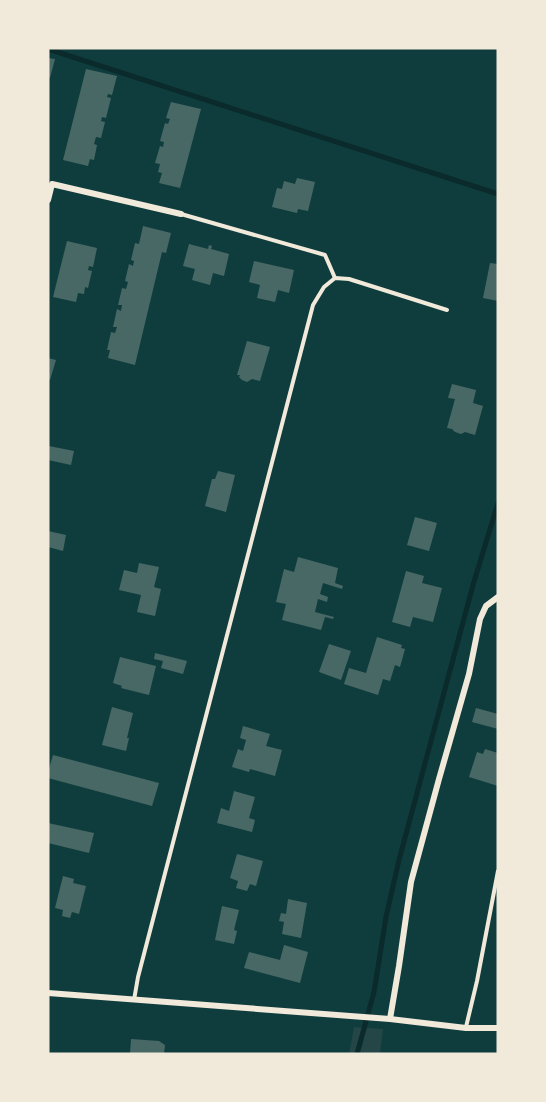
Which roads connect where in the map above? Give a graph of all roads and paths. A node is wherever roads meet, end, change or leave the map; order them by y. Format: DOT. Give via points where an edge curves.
graph roads {
  1 [pos="48,200"];
  2 [pos="182,214"];
  3 [pos="335,278"];
  4 [pos="447,310"];
  5 [pos="498,597"];
  6 [pos="498,871"];
  7 [pos="48,993"];
  8 [pos="134,1000"];
  9 [pos="390,1019"];
  10 [pos="466,1028"];
  11 [pos="498,1028"];
  1 -- 2 [label="street" via="52,184"];
  2 -- 3 [label="lane" via="326,255"];
  3 -- 4 [label="lane"];
  3 -- 8 [label="lane" via="313,305"];
  5 -- 9 [label="street" via="486,606 480,619 469,674 411,882"];
  6 -- 10 [label="lane"];
  7 -- 8 [label="street"];
  8 -- 9 [label="street"];
  9 -- 10 [label="street"];
  10 -- 11 [label="street"];
}
